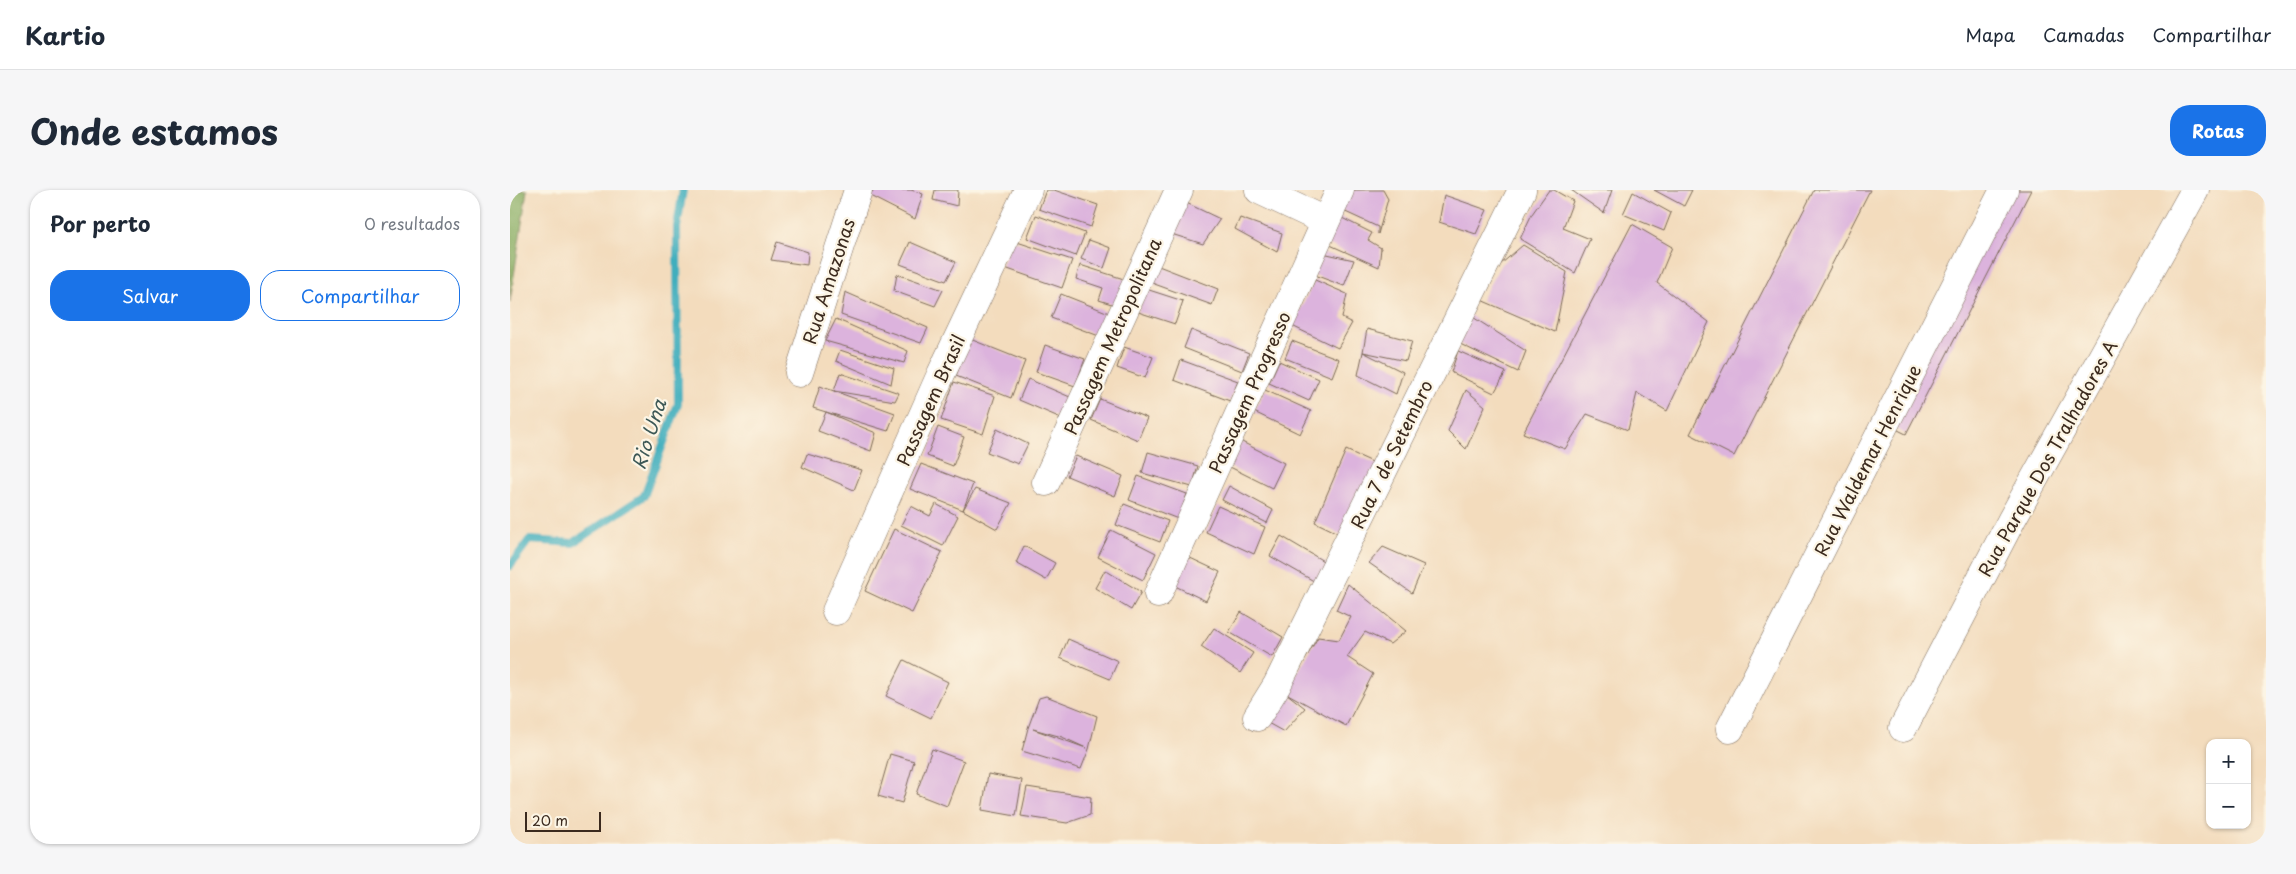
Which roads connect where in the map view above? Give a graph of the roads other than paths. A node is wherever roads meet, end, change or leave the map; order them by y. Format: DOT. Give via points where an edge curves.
graph roads {
  1 [pos="858,190"];
  2 [pos="1028,190"];
  3 [pos="1179,190"];
  4 [pos="1259,190"];
  5 [pos="1340,190"];
  6 [pos="1522,190"];
  7 [pos="2004,190"];
  8 [pos="2195,190"];
  9 [pos="1324,221"];
  10 [pos="798,372"];
  11 [pos="1046,482"];
  12 [pos="1158,594"];
  13 [pos="836,611"];
  14 [pos="1257,717"];
  15 [pos="1903,728"];
  16 [pos="1730,729"];
  1 -- 10 [label="street, Rua Amazonas"];
  2 -- 13 [label="street, Passagem Brasil" via="941,374"];
  3 -- 11 [label="street, Passagem Metropolitana"];
  4 -- 9 [label="street"];
  5 -- 9 [label="street, Passagem Progresso"];
  6 -- 14 [label="street, Rua 7 de Setembro" via="1277,685"];
  7 -- 16 [label="street, Rua Waldemar Henrique"];
  8 -- 15 [label="street, Rua Parque Dos Tralhadores A" via="2012,519"];
  9 -- 12 [label="street, Passagem Progresso"];
}
